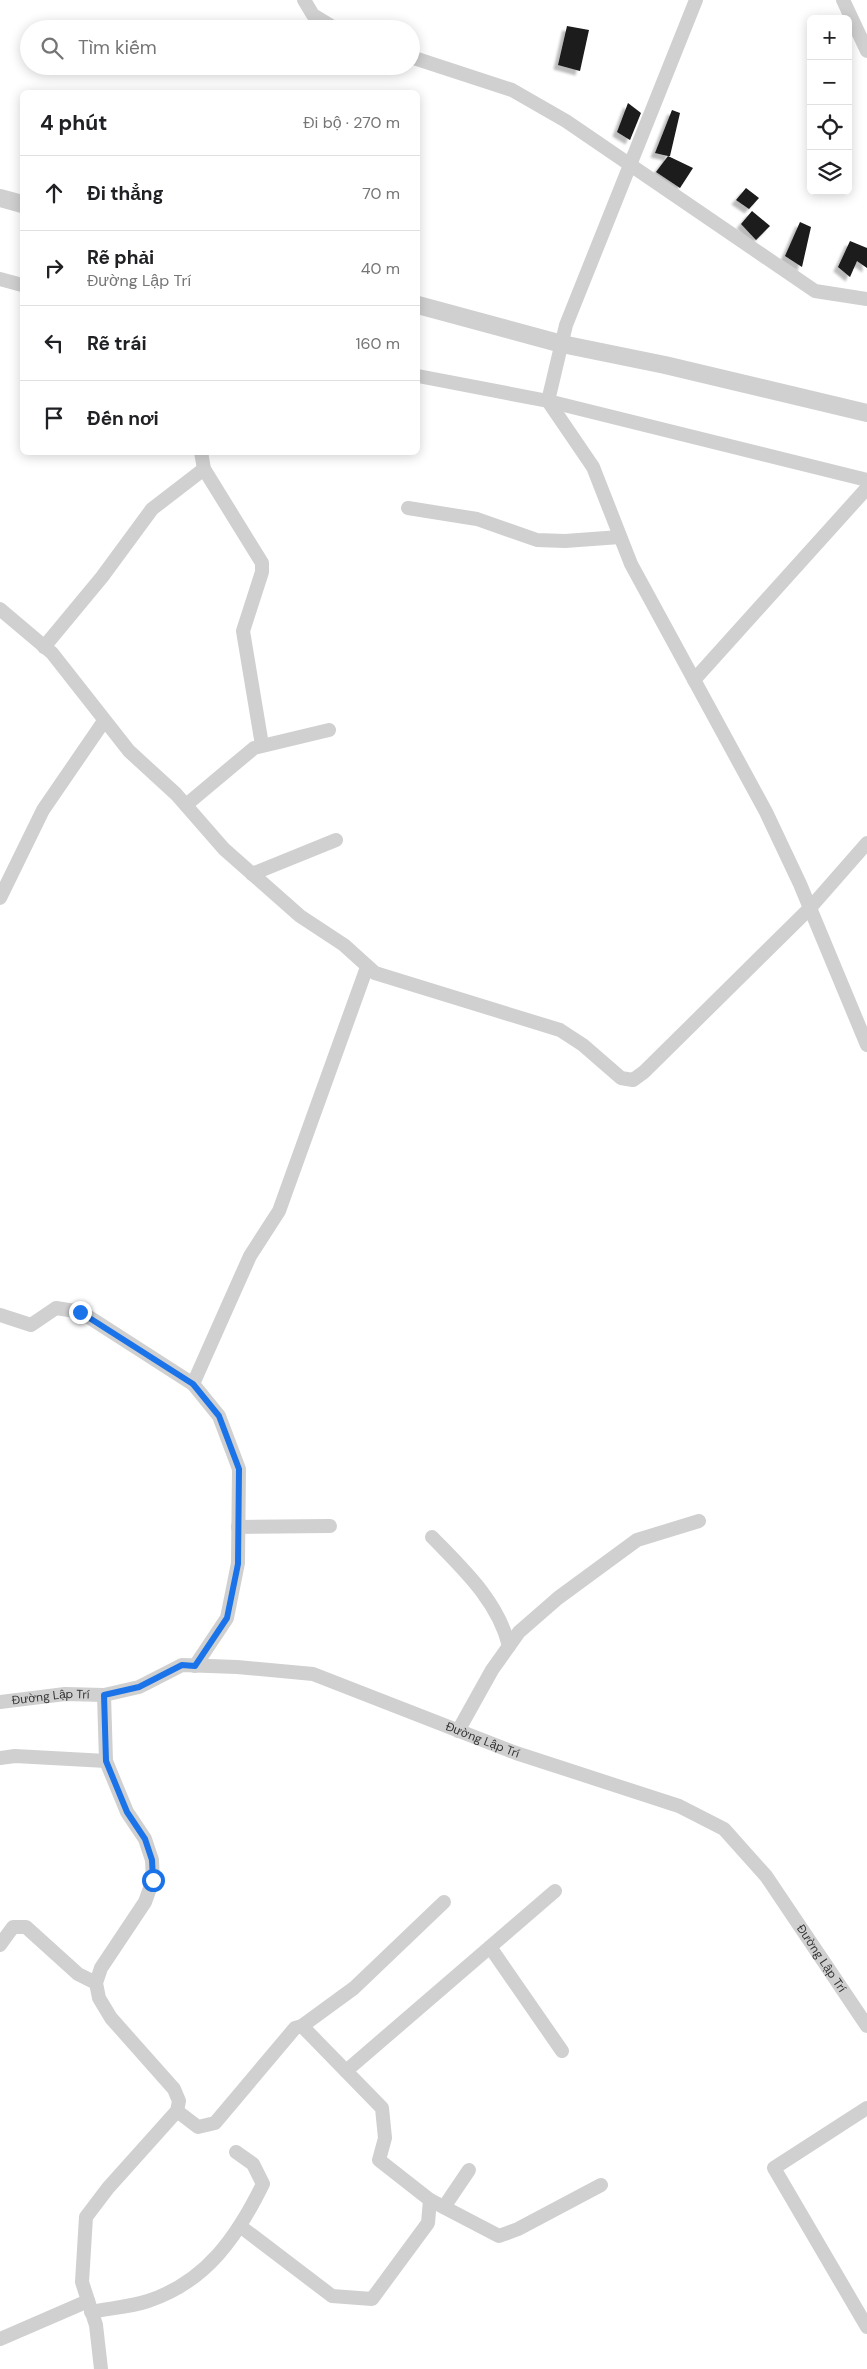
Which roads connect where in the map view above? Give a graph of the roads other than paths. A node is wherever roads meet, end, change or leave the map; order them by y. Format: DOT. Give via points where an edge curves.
graph roads {
  1 [pos="304,0"];
  2 [pos="696,0"];
  3 [pos="843,0"];
  4 [pos="321,20"];
  5 [pos="867,51"];
  6 [pos="420,60"];
  7 [pos="630,166"];
  8 [pos="0,198"];
  9 [pos="20,203"];
  10 [pos="0,279"];
  11 [pos="20,284"];
  12 [pos="867,299"];
  13 [pos="420,306"];
  14 [pos="562,344"];
  15 [pos="420,376"];
  16 [pos="548,401"];
  17 [pos="867,413"];
  18 [pos="201,455"];
  19 [pos="204,469"];
  20 [pos="867,480"];
  21 [pos="867,488"];
  22 [pos="408,508"];
  23 [pos="620,537"];
  24 [pos="0,609"];
  25 [pos="44,647"];
  26 [pos="694,680"];
  27 [pos="104,721"];
  28 [pos="329,730"];
  29 [pos="262,745"];
  30 [pos="186,805"];
  31 [pos="336,840"];
  32 [pos="867,843"];
  33 [pos="252,874"];
  34 [pos="0,898"];
  35 [pos="810,908"];
  36 [pos="367,967"];
  37 [pos="867,1045"];
  38 [pos="0,1315"];
  39 [pos="193,1384"];
  40 [pos="699,1521"];
  41 [pos="330,1526"];
  42 [pos="238,1527"];
  43 [pos="432,1537"];
  44 [pos="509,1646"];
  45 [pos="195,1666"];
  46 [pos="104,1695"];
  47 [pos="0,1702"];
  48 [pos="458,1731"];
  49 [pos="0,1758"];
  50 [pos="106,1761"];
  51 [pos="555,1891"];
  52 [pos="444,1902"];
  53 [pos="0,1945"];
  54 [pos="490,1947"];
  55 [pos="96,1983"];
  56 [pos="302,2026"];
  57 [pos="867,2026"];
  58 [pos="562,2051"];
  59 [pos="346,2071"];
  60 [pos="867,2108"];
  61 [pos="177,2111"];
  62 [pos="236,2152"];
  63 [pos="469,2170"];
  64 [pos="601,2185"];
  65 [pos="430,2200"];
  66 [pos="444,2207"];
  67 [pos="240,2226"];
  68 [pos="89,2306"];
  69 [pos="867,2326"];
  70 [pos="0,2339"];
  71 [pos="101,2369"];
  1 -- 4 [label="street" via="313,15"];
  2 -- 7 [label="street"];
  3 -- 5 [label="street"];
  6 -- 7 [label="street" via="512,90"];
  7 -- 12 [label="street" via="815,290"];
  7 -- 14 [label="street" via="566,325"];
  8 -- 9 [label="street"];
  10 -- 11 [label="street"];
  13 -- 14 [label="street"];
  14 -- 16 [label="street"];
  14 -- 17 [label="street"];
  15 -- 16 [label="street"];
  16 -- 20 [label="street"];
  16 -- 23 [label="street" via="593,467"];
  18 -- 19 [label="street"];
  19 -- 25 [label="street" via="152,509 102,578"];
  19 -- 29 [label="street" via="262,563 243,631"];
  21 -- 26 [label="street"];
  22 -- 23 [label="street" via="478,519 536,540"];
  23 -- 26 [label="street" via="631,564"];
  24 -- 25 [label="street"];
  25 -- 27 [label="street"];
  26 -- 35 [label="street" via="766,812"];
  27 -- 30 [label="street" via="129,751"];
  27 -- 34 [label="street" via="43,810"];
  28 -- 29 [label="street"];
  29 -- 30 [label="street" via="246,753"];
  30 -- 33 [label="street" via="224,849"];
  31 -- 33 [label="street"];
  32 -- 35 [label="street"];
  33 -- 36 [label="street" via="300,916 344,944"];
  35 -- 36 [label="street" via="633,1080 621,1078 560,1030 375,973"];
  35 -- 37 [label="street"];
  36 -- 39 [label="street" via="279,1211 250,1256"];
  38 -- 39 [label="street" via="31,1325 56,1308 80,1312"];
  39 -- 42 [label="street" via="219,1416 239,1469"];
  40 -- 44 [label="street" via="637,1540 558,1598 519,1632"];
  41 -- 42 [label="street"];
  42 -- 45 [label="street" via="238,1564 227,1618"];
  43 -- 44 [label="street" via="472,1578 489,1602 501,1622"];
  44 -- 48 [label="street"];
  45 -- 46 [label="street, Đường Lập Trí" via="182,1665 139,1687"];
  45 -- 48 [label="street, Đường Lập Trí" via="312,1674"];
  46 -- 47 [label="street, Đường Lập Trí" via="65,1694"];
  46 -- 50 [label="street"];
  48 -- 57 [label="street, Đường Lập Trí" via="679,1806 724,1830 766,1876"];
  49 -- 50 [label="street"];
  50 -- 55 [label="street" via="127,1812 145,1839 152,1860 153,1880 144,1902 101,1968"];
  51 -- 54 [label="street"];
  52 -- 56 [label="street" via="354,1988"];
  53 -- 55 [label="street" via="13,1927 26,1927 78,1974"];
  54 -- 58 [label="street"];
  54 -- 59 [label="street"];
  55 -- 61 [label="street" via="99,1998 111,2018 174,2089 179,2101"];
  56 -- 59 [label="street"];
  56 -- 61 [label="street" via="295,2028 214,2123 198,2127"];
  59 -- 65 [label="street" via="382,2108 385,2138 379,2160"];
  60 -- 69 [label="street" via="774,2168"];
  61 -- 68 [label="street" via="86,2217 82,2282"];
  62 -- 67 [label="street" via="254,2164 263,2184"];
  63 -- 66 [label="street"];
  64 -- 66 [label="street" via="499,2236"];
  65 -- 66 [label="street"];
  65 -- 67 [label="street" via="428,2223 372,2299 332,2296"];
  67 -- 68 [label="street" via="226,2246 188,2284 147,2301"];
  68 -- 70 [label="street"];
  68 -- 71 [label="street" via="96,2325"];
}
